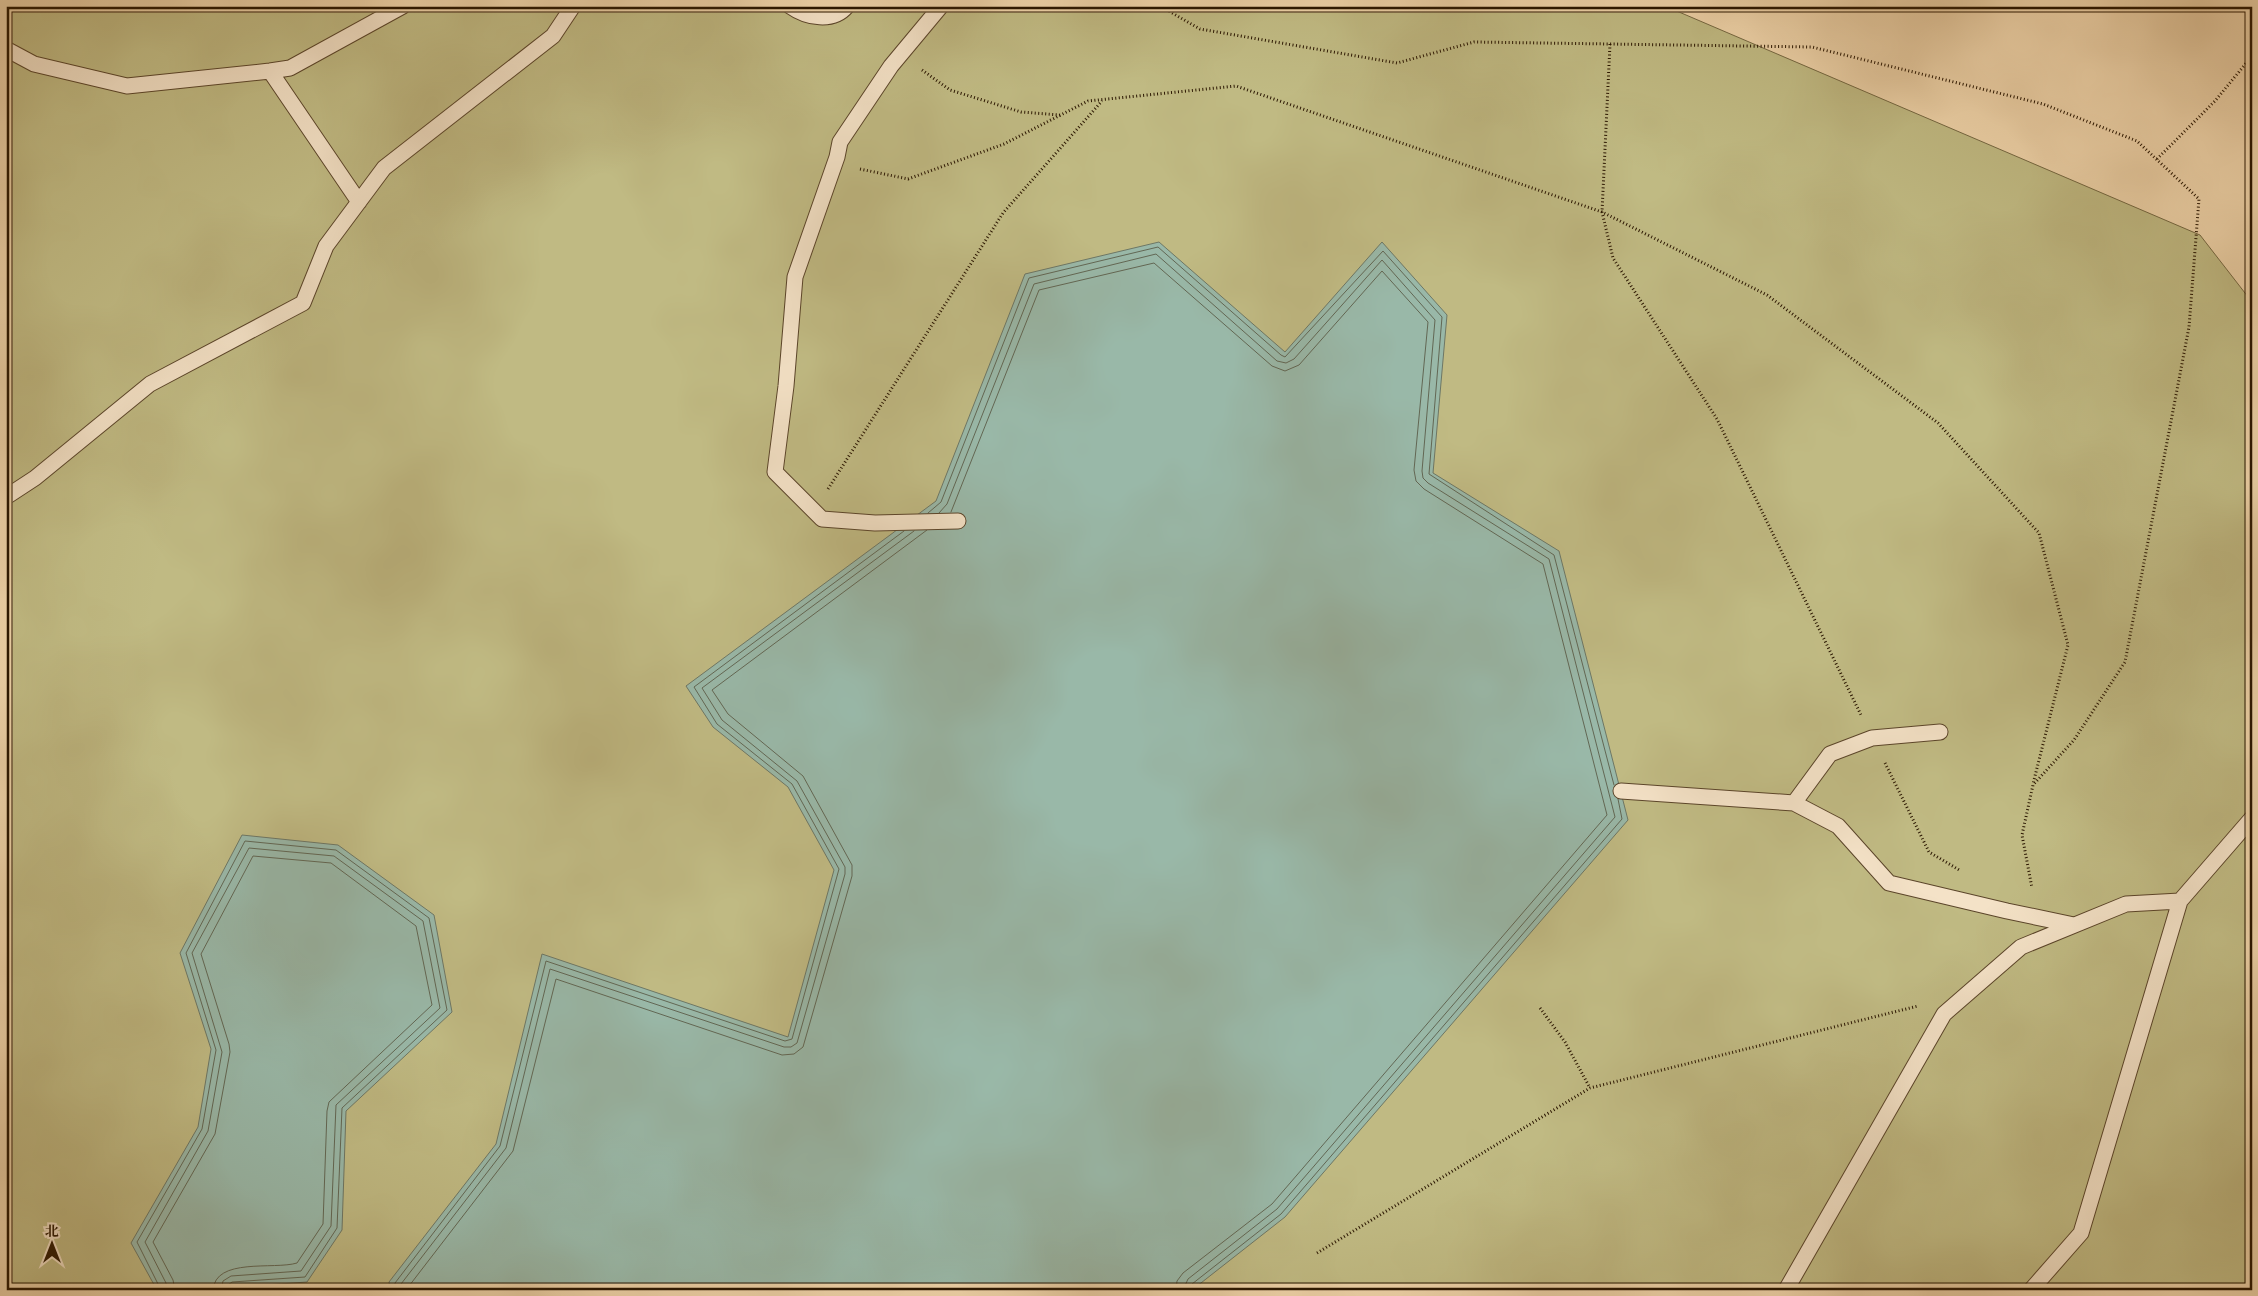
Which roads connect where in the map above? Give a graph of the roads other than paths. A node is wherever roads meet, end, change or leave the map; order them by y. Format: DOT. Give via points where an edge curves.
graph roads {
  1 [pos="404,6"];
  2 [pos="573,6"];
  3 [pos="790,6"];
  4 [pos="847,6"];
  5 [pos="941,6"];
  6 [pos="6,49"];
  7 [pos="270,70"];
  8 [pos="359,202"];
  9 [pos="6,497"];
  10 [pos="958,521"];
  11 [pos="1940,732"];
  12 [pos="1621,791"];
  13 [pos="1794,803"];
  14 [pos="2252,818"];
  15 [pos="2180,901"];
  16 [pos="2074,925"];
  17 [pos="1786,1290"];
  18 [pos="2031,1290"];
  1 -- 7 [label="lane" via="290,68"];
  2 -- 8 [label="lane" via="553,36 384,168"];
  3 -- 4 [label="lane" via="821,18 840,14"];
  5 -- 10 [label="lane" via="901,55 840,142 795,277 775,472 822,519 875,523"];
  6 -- 7 [label="lane" via="34,64 127,86"];
  7 -- 8 [label="lane"];
  8 -- 9 [label="lane" via="326,246 303,303 150,384 35,478"];
  11 -- 13 [label="lane" via="1872,738 1830,754"];
  12 -- 13 [label="lane"];
  13 -- 16 [label="lane" via="1838,826 1889,883"];
  14 -- 15 [label="lane"];
  15 -- 16 [label="lane" via="2126,904"];
  15 -- 18 [label="lane" via="2081,1233"];
  16 -- 17 [label="lane" via="2021,947 1944,1014"];
}
